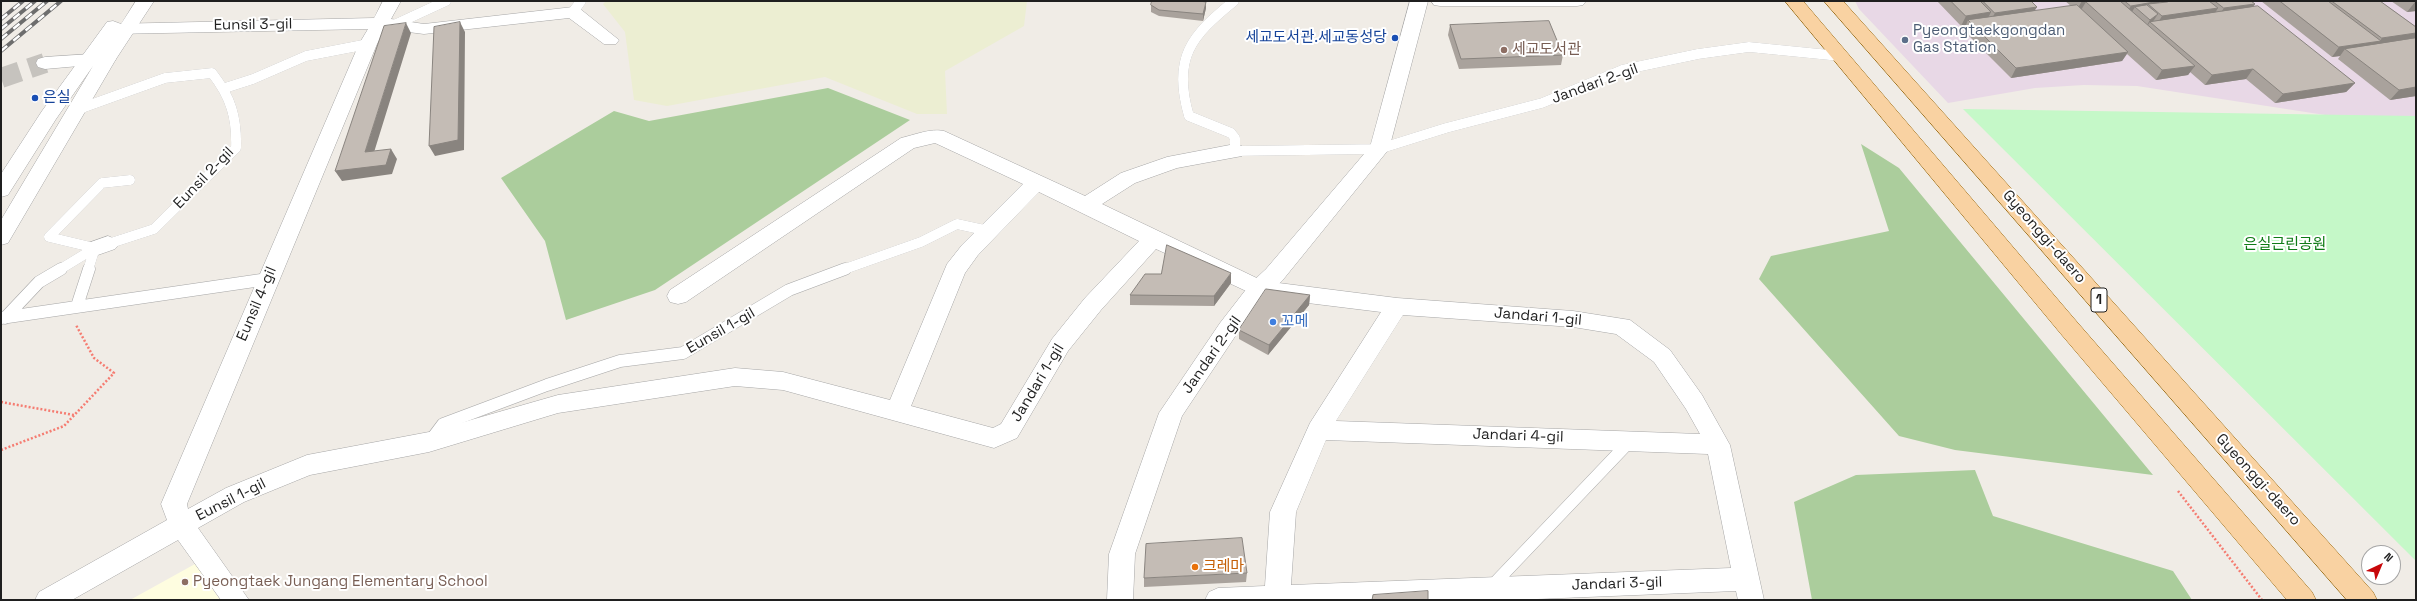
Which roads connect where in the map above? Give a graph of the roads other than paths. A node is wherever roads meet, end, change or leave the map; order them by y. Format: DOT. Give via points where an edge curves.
graph roads {
  1 [pos="128,1"];
  2 [pos="145,1"];
  3 [pos="392,1"];
  4 [pos="446,1"];
  5 [pos="1234,1"];
  6 [pos="1419,1"];
  7 [pos="1440,1"];
  8 [pos="1577,1"];
  9 [pos="1794,1"];
  10 [pos="1833,1"];
  11 [pos="577,7"];
  12 [pos="387,24"];
  13 [pos="120,28"];
  14 [pos="610,40"];
  15 [pos="368,44"];
  16 [pos="1840,56"];
  17 [pos="107,59"];
  18 [pos="87,61"];
  19 [pos="45,63"];
  20 [pos="225,88"];
  21 [pos="79,109"];
  22 [pos="1379,149"];
  23 [pos="1235,151"];
  24 [pos="130,180"];
  25 [pos="1037,182"];
  26 [pos="1,190"];
  27 [pos="1086,205"];
  28 [pos="989,231"];
  29 [pos="1,238"];
  30 [pos="1153,240"];
  31 [pos="102,246"];
  32 [pos="268,279"];
  33 [pos="1259,289"];
  34 [pos="678,296"];
  35 [pos="76,306"];
  36 [pos="1397,306"];
  37 [pos="3,318"];
  38 [pos="892,410"];
  39 [pos="1318,430"];
  40 [pos="1631,440"];
  41 [pos="429,442"];
  42 [pos="1718,445"];
  43 [pos="182,526"];
  44 [pos="1749,589"];
  45 [pos="1488,590"];
  46 [pos="1442,597"];
  47 [pos="1277,598"];
  48 [pos="48,600"];
  49 [pos="236,600"];
  50 [pos="1120,600"];
  51 [pos="1218,600"];
  52 [pos="2303,600"];
  53 [pos="2364,600"];
  1 -- 13 [label="street"];
  2 -- 13 [label="street"];
  3 -- 12 [label="street, Eunsil 4-gil"];
  4 -- 12 [label="lane, Eunsil 3-gil"];
  5 -- 23 [label="lane" via="1190,44 1185,72 1185,105 1189,116 1229,130 1235,137"];
  6 -- 22 [label="street, Jandari 2-gil"];
  7 -- 8 [label="street"];
  9 -- 16 [label="main road"];
  10 -- 53 [label="main road, Gyeonggi-daero / 1"];
  11 -- 12 [label="street, Eunsil 3-gil" via="424,29"];
  11 -- 14 [label="street"];
  12 -- 13 [label="street, Eunsil 3-gil"];
  12 -- 15 [label="street, Eunsil 4-gil"];
  13 -- 17 [label="street"];
  13 -- 18 [label="street"];
  15 -- 20 [label="lane" via="306,56"];
  15 -- 32 [label="street, Eunsil 4-gil"];
  16 -- 22 [label="lane, Jandari 2-gil" via="1749,47 1698,54 1622,70 1542,103 1446,128"];
  16 -- 52 [label="main road"];
  17 -- 18 [label="street"];
  17 -- 21 [label="street"];
  18 -- 19 [label="street"];
  18 -- 26 [label="street"];
  20 -- 21 [label="lane, Eunsil 2-gil" via="212,74 166,78"];
  20 -- 31 [label="lane, Eunsil 2-gil" via="238,125 236,148 154,229"];
  21 -- 29 [label="street"];
  22 -- 23 [label="lane, Jandari 2-gil"];
  22 -- 33 [label="street, Jandari 2-gil" via="1274,275"];
  23 -- 27 [label="street" via="1174,162 1128,178"];
  24 -- 31 [label="lane" via="102,183 49,237"];
  25 -- 27 [label="street"];
  25 -- 28 [label="street"];
  25 -- 34 [label="street" via="937,136 908,143"];
  27 -- 30 [label="street, Jandari 1-gil"];
  28 -- 38 [label="street" via="955,270"];
  28 -- 41 [label="lane, Eunsil 1-gil" via="957,224 921,242 827,274 790,290 684,353 620,361 547,385 443,424"];
  30 -- 33 [label="street, Jandari 1-gil"];
  30 -- 38 [label="street, Jandari 1-gil" via="1093,304 1060,345 1009,431 994,438"];
  31 -- 35 [label="lane"];
  31 -- 37 [label="lane, Eunsil 2-gil" via="39,282"];
  32 -- 35 [label="lane"];
  32 -- 43 [label="street, Eunsil 4-gil" via="174,504"];
  33 -- 36 [label="street, Jandari 1-gil"];
  33 -- 50 [label="street, Jandari 2-gil" via="1228,329 1171,413 1122,554"];
  35 -- 37 [label="lane"];
  36 -- 39 [label="street"];
  36 -- 42 [label="street, Jandari 1-gil" via="1573,319 1622,326 1662,356 1694,402"];
  38 -- 41 [label="street, Eunsil 1-gil" via="782,381 735,377 558,404"];
  39 -- 40 [label="street, Jandari 4-gil"];
  39 -- 47 [label="street" via="1283,512"];
  40 -- 42 [label="street, Jandari 4-gil"];
  40 -- 45 [label="lane"];
  41 -- 43 [label="street, Eunsil 1-gil" via="307,465 235,494"];
  42 -- 44 [label="street, Jandari 1-gil"];
  43 -- 48 [label="street, Eunsil 1-gil"];
  43 -- 49 [label="street, Eunsil 4-gil"];
  44 -- 45 [label="street, Jandari 3-gil"];
  45 -- 46 [label="street, Jandari 3-gil"];
  46 -- 47 [label="street, Jandari 3-gil"];
  47 -- 51 [label="street, Jandari 3-gil"];
}
